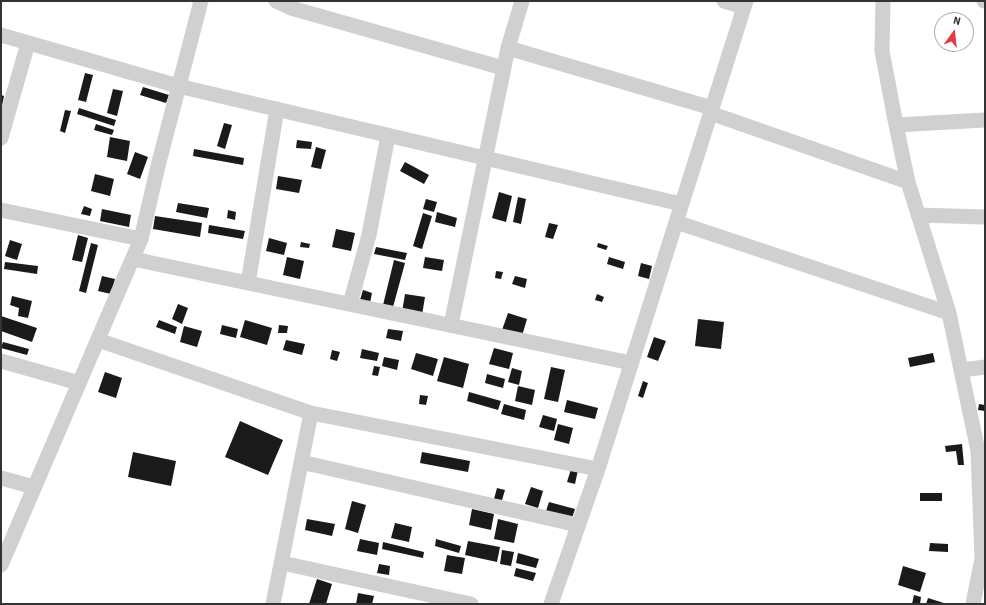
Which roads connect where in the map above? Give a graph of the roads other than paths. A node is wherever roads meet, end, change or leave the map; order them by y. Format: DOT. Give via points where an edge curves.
graph roads {
  1 [pos="201,1"];
  2 [pos="276,1"];
  3 [pos="522,1"];
  4 [pos="724,1"];
  5 [pos="878,2"];
  6 [pos="745,4"];
  7 [pos="1,35"];
  8 [pos="28,43"];
  9 [pos="508,48"];
  10 [pos="503,68"];
  11 [pos="178,86"];
  12 [pos="277,110"];
  13 [pos="711,110"];
  14 [pos="985,120"];
  15 [pos="896,125"];
  16 [pos="388,136"];
  17 [pos="1,138"];
  18 [pos="485,158"];
  19 [pos="908,182"];
  20 [pos="682,204"];
  21 [pos="1,210"];
  22 [pos="918,215"];
  23 [pos="985,217"];
  24 [pos="676,222"];
  25 [pos="141,239"];
  26 [pos="132,259"];
  27 [pos="248,283"];
  28 [pos="350,304"];
  29 [pos="949,313"];
  30 [pos="451,325"];
  31 [pos="98,340"];
  32 [pos="1,361"];
  33 [pos="631,363"];
  34 [pos="985,367"];
  35 [pos="962,370"];
  36 [pos="79,383"];
  37 [pos="311,414"];
  38 [pos="982,451"];
  39 [pos="301,462"];
  40 [pos="598,470"];
  41 [pos="1,478"];
  42 [pos="34,488"];
  43 [pos="578,525"];
  44 [pos="984,559"];
  45 [pos="282,563"];
  46 [pos="1,565"];
  47 [pos="273,604"];
  48 [pos="471,604"];
  49 [pos="551,604"];
  50 [pos="973,604"];
  1 -- 11 [label="street"];
  2 -- 10 [label="street" via="291,8"];
  3 -- 9 [label="street"];
  4 -- 6 [label="street"];
  5 -- 15 [label="street" via="882,51"];
  6 -- 13 [label="street"];
  7 -- 8 [label="street"];
  8 -- 11 [label="street"];
  8 -- 17 [label="street"];
  9 -- 10 [label="street"];
  9 -- 13 [label="street"];
  10 -- 18 [label="street"];
  11 -- 12 [label="street"];
  11 -- 25 [label="street"];
  12 -- 16 [label="street"];
  12 -- 27 [label="street"];
  13 -- 19 [label="street"];
  13 -- 20 [label="street"];
  14 -- 15 [label="street"];
  15 -- 19 [label="street"];
  16 -- 18 [label="street"];
  16 -- 28 [label="street" via="369,235"];
  18 -- 20 [label="street"];
  18 -- 30 [label="street"];
  19 -- 22 [label="street"];
  20 -- 24 [label="street"];
  21 -- 25 [label="street"];
  22 -- 23 [label="street"];
  22 -- 29 [label="street"];
  24 -- 29 [label="street"];
  24 -- 33 [label="street"];
  25 -- 26 [label="street"];
  26 -- 27 [label="street"];
  26 -- 31 [label="street"];
  27 -- 28 [label="street"];
  28 -- 30 [label="street"];
  29 -- 35 [label="street"];
  30 -- 33 [label="street"];
  31 -- 36 [label="street"];
  31 -- 37 [label="street"];
  32 -- 36 [label="street"];
  33 -- 40 [label="street"];
  34 -- 35 [label="street"];
  35 -- 38 [label="street"];
  36 -- 42 [label="street"];
  37 -- 39 [label="street"];
  37 -- 40 [label="street"];
  38 -- 44 [label="street"];
  39 -- 43 [label="street"];
  39 -- 45 [label="street"];
  40 -- 43 [label="street"];
  41 -- 42 [label="street"];
  42 -- 46 [label="street"];
  43 -- 49 [label="street"];
  44 -- 50 [label="street"];
  45 -- 47 [label="street"];
  45 -- 48 [label="street"];
}
